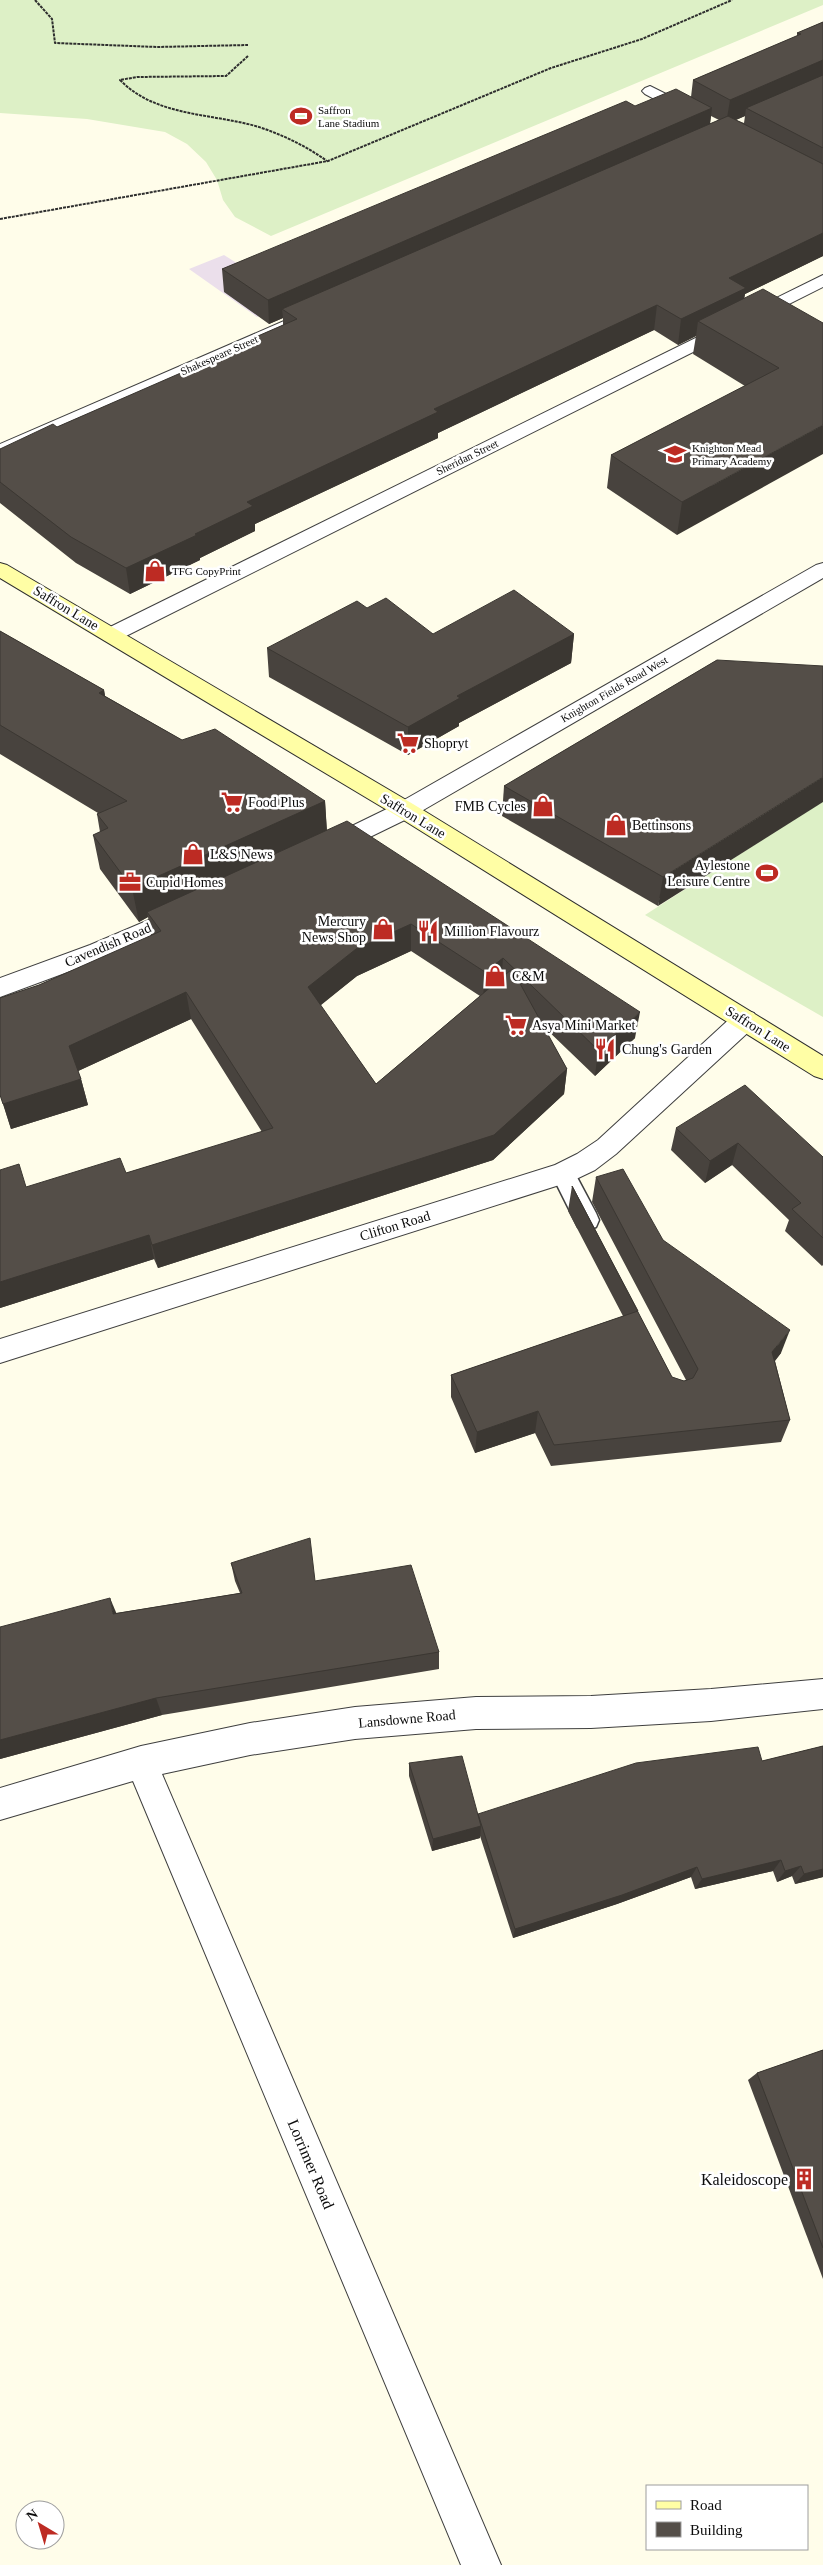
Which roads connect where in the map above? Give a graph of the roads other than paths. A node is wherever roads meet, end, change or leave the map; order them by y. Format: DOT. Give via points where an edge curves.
graph roads {
  1 [pos="650,91"];
  2 [pos="709,123"];
  3 [pos="823,280"];
  4 [pos="298,320"];
  5 [pos="0,451"];
  6 [pos="823,568"];
  7 [pos="0,569"];
  8 [pos="111,635"];
  9 [pos="405,810"];
  10 [pos="308,857"];
  11 [pos="203,905"];
  12 [pos="0,988"];
  13 [pos="745,1020"];
  14 [pos="823,1069"];
  15 [pos="563,1173"];
  16 [pos="598,1241"];
  17 [pos="0,1351"];
  18 [pos="823,1694"];
  19 [pos="142,1762"];
  20 [pos="0,1804"];
  21 [pos="481,2565"];
  1 -- 2 [label="street"];
  3 -- 8 [label="street, Sheridan Street"];
  4 -- 5 [label="street, Shakespeare Street"];
  6 -- 9 [label="street, Knighton Fields Road West"];
  7 -- 8 [label="main road, Saffron Lane"];
  8 -- 9 [label="main road, Saffron Lane"];
  9 -- 10 [label="street"];
  9 -- 13 [label="main road, Saffron Lane"];
  11 -- 12 [label="street, Cavendish Road" via="99,951"];
  13 -- 14 [label="main road, Saffron Lane"];
  13 -- 15 [label="street, Clifton Road" via="608,1147"];
  15 -- 16 [label="lane"];
  15 -- 17 [label="street, Clifton Road"];
  18 -- 19 [label="street, Lansdowne Road" via="711,1705 591,1712 476,1713 374,1722 250,1740"];
  19 -- 20 [label="street, Lansdowne Road"];
  19 -- 21 [label="street, Lorrimer Road"];
}
